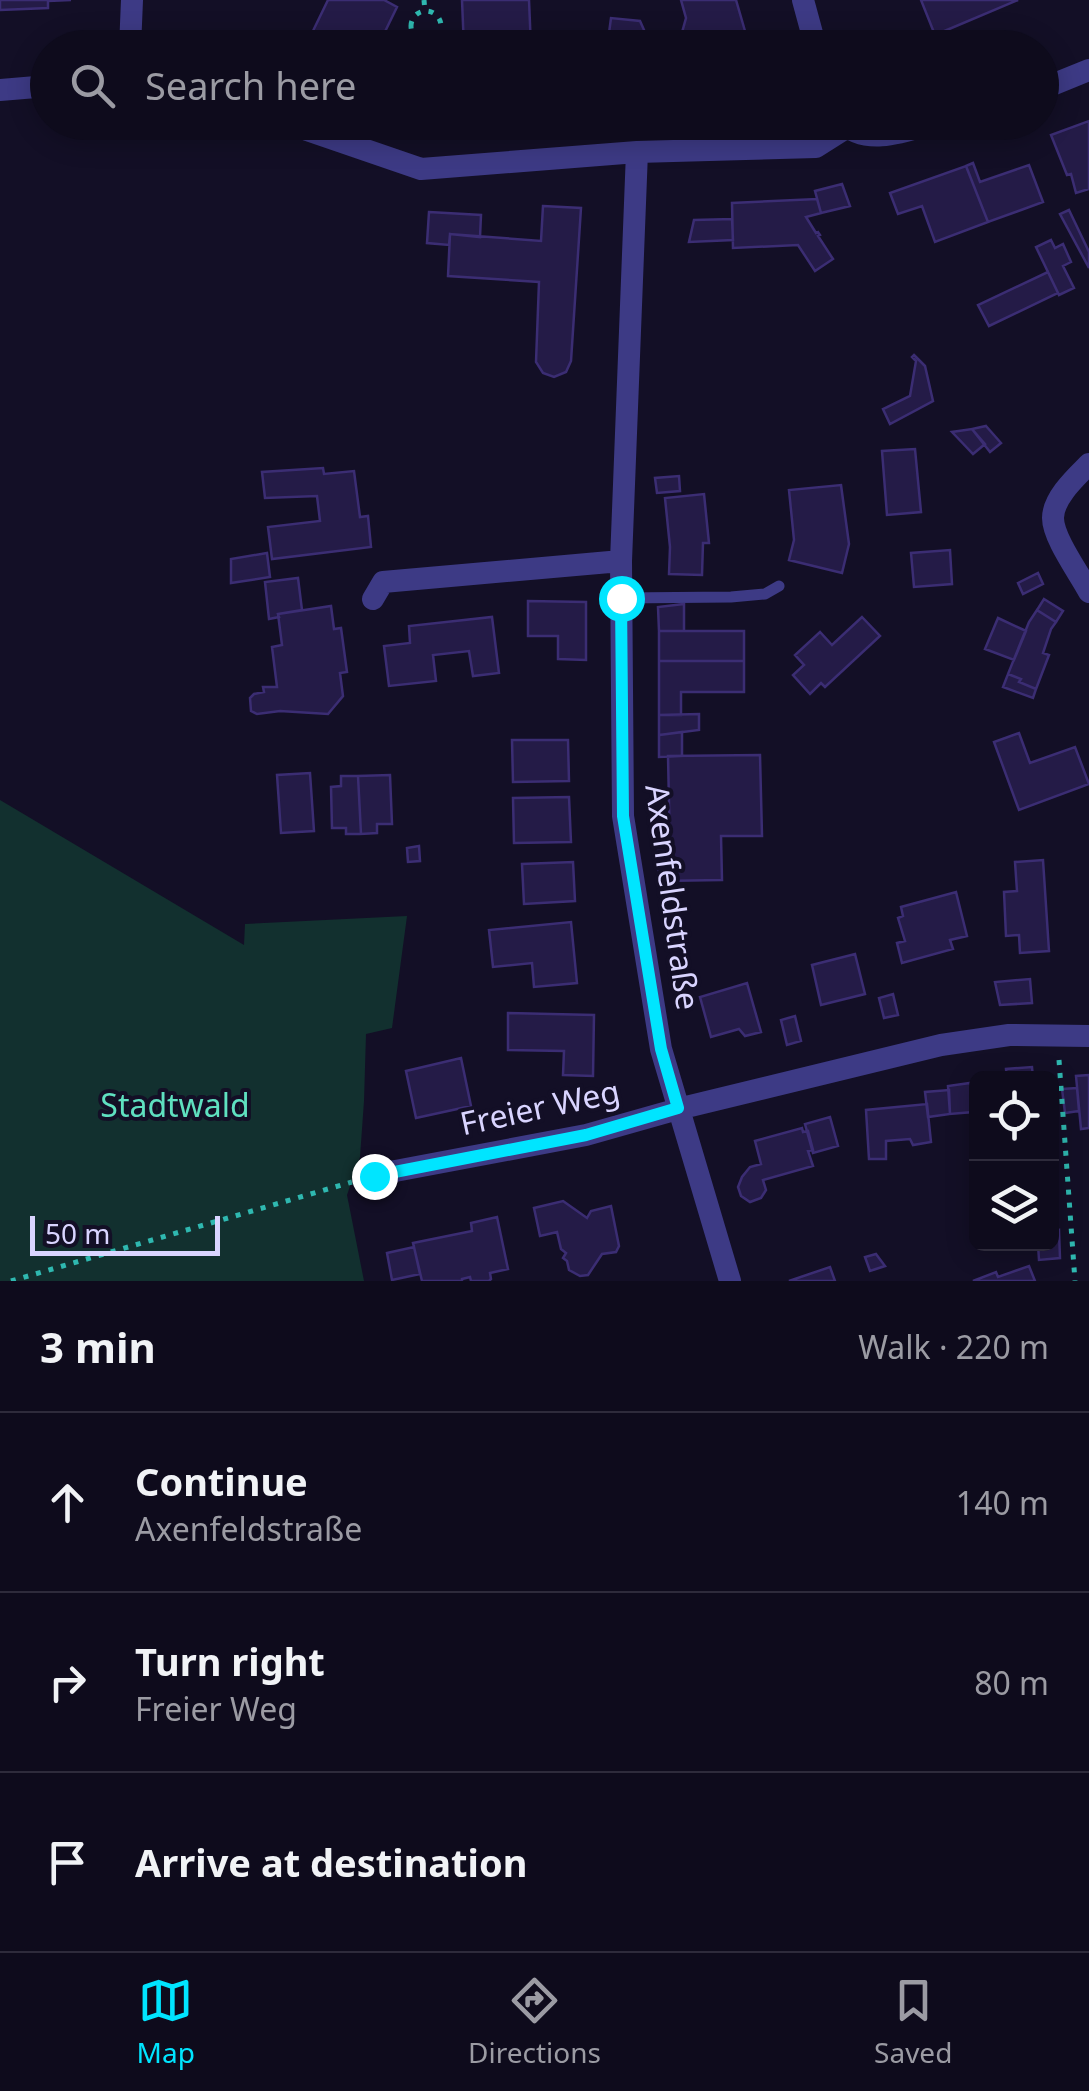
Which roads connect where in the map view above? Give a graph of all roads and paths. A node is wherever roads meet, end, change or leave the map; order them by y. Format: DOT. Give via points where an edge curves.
graph roads {
  1 [pos="132,0"];
  2 [pos="424,0"];
  3 [pos="803,0"];
  4 [pos="425,12"];
  5 [pos="131,30"];
  6 [pos="412,30"];
  7 [pos="439,30"];
  8 [pos="811,30"];
  9 [pos="1085,78"];
  10 [pos="1059,85"];
  11 [pos="30,88"];
  12 [pos="0,90"];
  13 [pos="336,140"];
  14 [pos="825,140"];
  15 [pos="636,152"];
  16 [pos="1081,473"];
  17 [pos="621,561"];
  18 [pos="779,586"];
  19 [pos="1089,592"];
  20 [pos="621,598"];
  21 [pos="372,599"];
  22 [pos="1058,1036"];
  23 [pos="1089,1036"];
  24 [pos="678,1108"];
  25 [pos="374,1176"];
  26 [pos="12,1281"];
  27 [pos="730,1281"];
  28 [pos="1075,1281"];
  1 -- 5 [label="street"];
  2 -- 4 [label="path"];
  3 -- 8 [label="street"];
  4 -- 6 [label="path" via="416,16"];
  4 -- 7 [label="path" via="434,14"];
  9 -- 10 [label="street"];
  11 -- 12 [label="street"];
  13 -- 15 [label="street" via="421,169"];
  14 -- 15 [label="street" via="816,147"];
  15 -- 17 [label="street, Axenfeldstraße"];
  16 -- 19 [label="street" via="1053,519"];
  17 -- 20 [label="street, Axenfeldstraße"];
  17 -- 21 [label="street" via="383,582"];
  18 -- 20 [label="lane" via="731,597"];
  20 -- 24 [label="street, Axenfeldstraße" via="623,816 661,1049"];
  22 -- 23 [label="street, Freier Weg"];
  22 -- 24 [label="street, Freier Weg" via="941,1045"];
  22 -- 28 [label="path"];
  24 -- 25 [label="street, Freier Weg" via="586,1135"];
  24 -- 27 [label="street, Axenfeldstraße"];
  25 -- 26 [label="path"];
}
